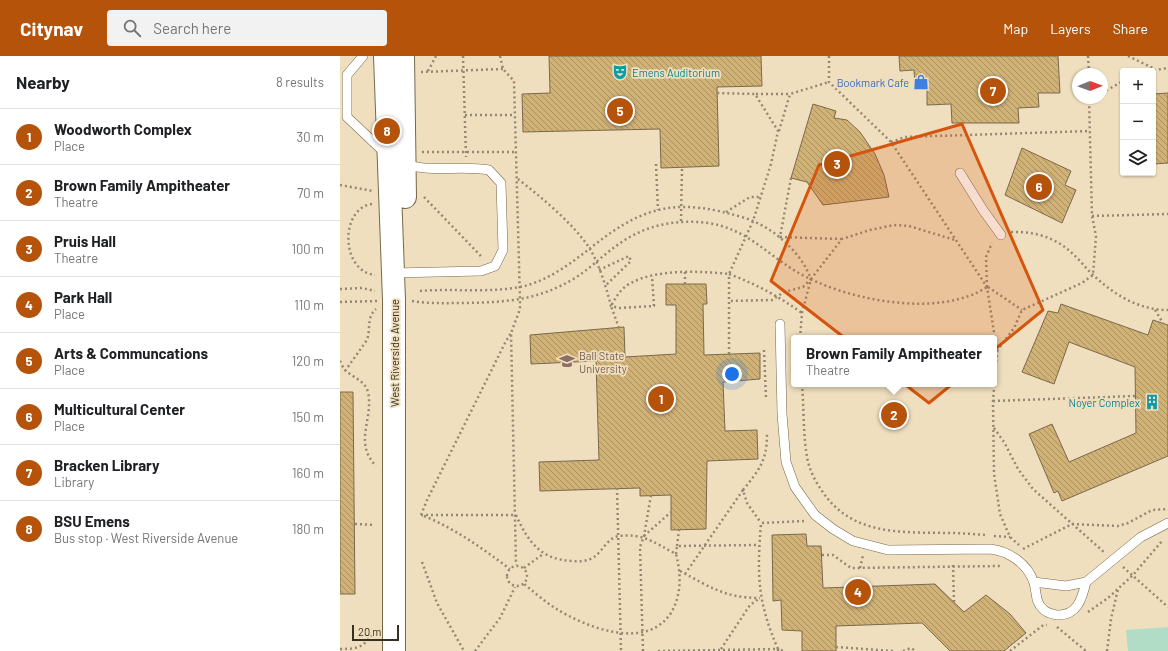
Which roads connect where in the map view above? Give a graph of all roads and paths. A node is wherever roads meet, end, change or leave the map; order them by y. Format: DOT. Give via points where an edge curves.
graph roads {
  1 [pos="363,56"];
  2 [pos="385,56"];
  3 [pos="436,56"];
  4 [pos="464,56"];
  5 [pos="500,56"];
  6 [pos="829,56"];
  7 [pos="1088,56"];
  8 [pos="1128,56"];
  9 [pos="409,64"];
  10 [pos="503,68"];
  11 [pos="1088,68"];
  12 [pos="1153,68"];
  13 [pos="1168,68"];
  14 [pos="464,69"];
  15 [pos="1156,69"];
  16 [pos="428,72"];
  17 [pos="830,82"];
  18 [pos="1120,83"];
  19 [pos="1108,90"];
  20 [pos="717,93"];
  21 [pos="755,94"];
  22 [pos="790,94"];
  23 [pos="1089,104"];
  24 [pos="465,115"];
  25 [pos="515,115"];
  26 [pos="778,131"];
  27 [pos="1090,131"];
  28 [pos="891,142"];
  29 [pos="466,151"];
  30 [pos="516,152"];
  31 [pos="404,158"];
  32 [pos="656,164"];
  33 [pos="466,168"];
  34 [pos="682,168"];
  35 [pos="960,173"];
  36 [pos="791,178"];
  37 [pos="518,179"];
  38 [pos="340,185"];
  39 [pos="375,191"];
  40 [pos="419,192"];
  41 [pos="759,197"];
  42 [pos="374,204"];
  43 [pos="680,206"];
  44 [pos="658,210"];
  45 [pos="352,212"];
  46 [pos="726,212"];
  47 [pos="1168,214"];
  48 [pos="1092,216"];
  49 [pos="753,220"];
  50 [pos="681,221"];
  51 [pos="1001,235"];
  52 [pos="745,236"];
  53 [pos="780,237"];
  54 [pos="842,239"];
  55 [pos="956,240"];
  56 [pos="589,249"];
  57 [pos="347,255"];
  58 [pos="596,262"];
  59 [pos="599,270"];
  60 [pos="481,271"];
  61 [pos="685,272"];
  62 [pos="392,274"];
  63 [pos="729,274"];
  64 [pos="1093,274"];
  65 [pos="652,276"];
  66 [pos="811,279"];
  67 [pos="685,284"];
  68 [pos="520,286"];
  69 [pos="605,286"];
  70 [pos="987,287"];
  71 [pos="340,289"];
  72 [pos="481,289"];
  73 [pos="377,291"];
  74 [pos="420,291"];
  75 [pos="778,296"];
  76 [pos="520,300"];
  77 [pos="379,301"];
  78 [pos="729,301"];
  79 [pos="340,302"];
  80 [pos="420,302"];
  81 [pos="381,304"];
  82 [pos="611,306"];
  83 [pos="1022,310"];
  84 [pos="1155,310"];
  85 [pos="1168,310"];
  86 [pos="802,313"];
  87 [pos="1163,323"];
  88 [pos="780,324"];
  89 [pos="619,328"];
  90 [pos="511,333"];
  91 [pos="800,335"];
  92 [pos="994,335"];
  93 [pos="764,350"];
  94 [pos="997,352"];
  95 [pos="729,354"];
  96 [pos="340,361"];
  97 [pos="345,371"];
  98 [pos="802,387"];
  99 [pos="994,387"];
  100 [pos="1135,396"];
  101 [pos="766,398"];
  102 [pos="993,401"];
  103 [pos="994,428"];
  104 [pos="767,434"];
  105 [pos="379,469"];
  106 [pos="617,488"];
  107 [pos="743,490"];
  108 [pos="651,496"];
  109 [pos="671,512"];
  110 [pos="516,514"];
  111 [pos="421,515"];
  112 [pos="809,521"];
  113 [pos="761,523"];
  114 [pos="1168,523"];
  115 [pos="679,530"];
  116 [pos="617,536"];
  117 [pos="644,536"];
  118 [pos="1010,537"];
  119 [pos="706,545"];
  120 [pos="759,545"];
  121 [pos="677,546"];
  122 [pos="1023,548"];
  123 [pos="857,551"];
  124 [pos="543,554"];
  125 [pos="676,554"];
  126 [pos="1113,559"];
  127 [pos="422,562"];
  128 [pos="516,565"];
  129 [pos="953,565"];
  130 [pos="524,568"];
  131 [pos="860,568"];
  132 [pos="510,569"];
  133 [pos="680,571"];
  134 [pos="685,574"];
  135 [pos="1034,582"];
  136 [pos="1086,582"];
  137 [pos="524,584"];
  138 [pos="515,587"];
  139 [pos="1118,588"];
  140 [pos="760,598"];
  141 [pos="954,602"];
  142 [pos="1168,608"];
  143 [pos="375,631"];
  144 [pos="620,635"];
  145 [pos="643,635"];
  146 [pos="836,647"];
  147 [pos="340,649"];
  148 [pos="720,649"];
  149 [pos="358,650"];
  150 [pos="778,650"];
  151 [pos="394,651"];
  152 [pos="408,651"];
  153 [pos="464,651"];
  154 [pos="475,651"];
  155 [pos="621,651"];
  156 [pos="643,651"];
  157 [pos="658,651"];
  158 [pos="784,651"];
  159 [pos="893,651"];
  160 [pos="903,651"];
  161 [pos="916,651"];
  162 [pos="1010,651"];
  163 [pos="1086,651"];
  164 [pos="1106,651"];
  1 -- 31 [label="lane" via="347,75 347,116"];
  2 -- 31 [label="street, West Riverside Avenue"];
  3 -- 16 [label="path"];
  4 -- 14 [label="path"];
  5 -- 10 [label="path"];
  6 -- 17 [label="path"];
  7 -- 11 [label="path"];
  8 -- 12 [label="path"];
  9 -- 16 [label="path"];
  9 -- 31 [label="street"];
  10 -- 14 [label="path"];
  10 -- 25 [label="path" via="514,81"];
  13 -- 15 [label="path"];
  14 -- 16 [label="path"];
  14 -- 24 [label="path"];
  17 -- 22 [label="path"];
  17 -- 28 [label="path"];
  18 -- 19 [label="path"];
  20 -- 21 [label="path"];
  21 -- 22 [label="path"];
  21 -- 26 [label="path"];
  22 -- 26 [label="path"];
  23 -- 27 [label="path"];
  24 -- 25 [label="path"];
  24 -- 29 [label="path"];
  25 -- 30 [label="path"];
  26 -- 41 [label="path" via="771,164"];
  27 -- 28 [label="path" via="905,137"];
  27 -- 48 [label="path"];
  28 -- 55 [label="path"];
  29 -- 30 [label="path"];
  29 -- 31 [label="path"];
  29 -- 33 [label="path"];
  30 -- 37 [label="path"];
  31 -- 33 [label="lane" via="428,169"];
  31 -- 62 [label="street, West Riverside Avenue"];
  32 -- 44 [label="path"];
  33 -- 60 [label="lane" via="489,170 501,184 503,250 495,266"];
  34 -- 43 [label="path"];
  35 -- 51 [label="lane"];
  36 -- 53 [label="path"];
  37 -- 56 [label="path" via="540,195"];
  37 -- 68 [label="path"];
  38 -- 39 [label="path"];
  40 -- 60 [label="path" via="480,255"];
  41 -- 46 [label="path" via="750,197"];
  41 -- 49 [label="path"];
  42 -- 45 [label="path"];
  43 -- 44 [label="path"];
  43 -- 46 [label="path"];
  43 -- 50 [label="path"];
  44 -- 56 [label="path" via="650,211 615,229"];
  46 -- 49 [label="path"];
  47 -- 48 [label="path"];
  48 -- 64 [label="path" via="1096,236"];
  49 -- 52 [label="path"];
  49 -- 53 [label="path"];
  50 -- 52 [label="path" via="708,224"];
  50 -- 58 [label="path" via="639,231"];
  51 -- 64 [label="path" via="1012,232 1033,233 1050,238 1067,248"];
  51 -- 70 [label="path" via="990,244 986,258"];
  52 -- 63 [label="path"];
  52 -- 66 [label="path"];
  53 -- 54 [label="path"];
  53 -- 66 [label="path" via="805,264"];
  54 -- 55 [label="path" via="894,225 909,226"];
  54 -- 66 [label="path"];
  55 -- 70 [label="path"];
  56 -- 58 [label="path"];
  56 -- 68 [label="path" via="571,264 538,281"];
  57 -- 62 [label="path" via="360,269 372,275"];
  58 -- 59 [label="path"];
  58 -- 76 [label="path" via="575,278"];
  59 -- 69 [label="path"];
  59 -- 69 [label="path" via="629,256 631,261"];
  60 -- 62 [label="lane"];
  60 -- 72 [label="path"];
  61 -- 63 [label="path"];
  61 -- 65 [label="path"];
  61 -- 67 [label="path"];
  62 -- 151 [label="street, West Riverside Avenue"];
  62 -- 152 [label="street"];
  63 -- 75 [label="path"];
  63 -- 78 [label="path"];
  64 -- 83 [label="path" via="1082,283"];
  64 -- 84 [label="path" via="1108,288 1127,300"];
  65 -- 82 [label="path" via="631,283 618,293"];
  65 -- 82 [label="path" via="654,306"];
  66 -- 70 [label="path" via="858,297 904,303 933,303 959,299 976,294"];
  66 -- 75 [label="path" via="803,287"];
  66 -- 86 [label="path"];
  68 -- 72 [label="path"];
  68 -- 76 [label="path"];
  69 -- 82 [label="path"];
  70 -- 83 [label="path"];
  70 -- 92 [label="path"];
  71 -- 73 [label="path" via="362,288"];
  72 -- 74 [label="path"];
  75 -- 78 [label="path" via="772,300"];
  75 -- 86 [label="path"];
  76 -- 80 [label="path" via="432,304"];
  76 -- 90 [label="path" via="520,309"];
  77 -- 79 [label="path"];
  78 -- 95 [label="path"];
  81 -- 97 [label="path" via="369,317 367,340"];
  82 -- 89 [label="path"];
  83 -- 94 [label="path" via="1014,328"];
  84 -- 85 [label="path"];
  84 -- 87 [label="path"];
  86 -- 91 [label="path"];
  88 -- 135 [label="lane" via="786,462 799,494 815,514 833,529 854,541 888,550 1002,550 1015,558"];
  90 -- 110 [label="path"];
  90 -- 111 [label="path"];
  93 -- 101 [label="path"];
  96 -- 97 [label="path"];
  97 -- 105 [label="path" via="360,379 368,391 369,406 363,437 366,451"];
  98 -- 118 [label="path" via="807,458 815,480 829,502 847,516 882,530 901,533"];
  99 -- 102 [label="path"];
  100 -- 102 [label="path"];
  102 -- 103 [label="path"];
  103 -- 118 [label="path" via="994,474 1000,514"];
  103 -- 126 [label="path" via="1033,489"];
  104 -- 107 [label="path" via="764,461"];
  106 -- 116 [label="path"];
  107 -- 113 [label="path" via="747,503"];
  107 -- 119 [label="path"];
  108 -- 117 [label="path"];
  109 -- 117 [label="path"];
  110 -- 111 [label="path"];
  110 -- 124 [label="path" via="531,542"];
  110 -- 128 [label="path"];
  111 -- 132 [label="path" via="442,523 476,543"];
  112 -- 113 [label="path"];
  113 -- 120 [label="path"];
  114 -- 126 [label="lane" via="1141,537"];
  115 -- 121 [label="path"];
  116 -- 117 [label="path"];
  116 -- 124 [label="path" via="594,558 582,562 561,561"];
  116 -- 144 [label="path"];
  117 -- 125 [label="path"];
  117 -- 145 [label="path" via="640,547"];
  118 -- 122 [label="path"];
  119 -- 120 [label="path"];
  119 -- 121 [label="path"];
  119 -- 134 [label="path"];
  120 -- 140 [label="path"];
  121 -- 125 [label="path"];
  123 -- 131 [label="path" via="864,554"];
  124 -- 130 [label="path"];
  125 -- 133 [label="path"];
  126 -- 136 [label="lane"];
  126 -- 142 [label="path"];
  127 -- 153 [label="path" via="437,603"];
  128 -- 130 [label="path"];
  128 -- 132 [label="path"];
  129 -- 141 [label="path"];
  130 -- 137 [label="path" via="527,576"];
  132 -- 138 [label="path" via="509,581"];
  133 -- 134 [label="path"];
  133 -- 145 [label="path" via="679,591 668,618"];
  134 -- 140 [label="path" via="711,589 733,596"];
  135 -- 136 [label="lane" via="1066,586"];
  135 -- 136 [label="lane" via="1037,602 1043,610 1064,615 1079,605"];
  137 -- 138 [label="path"];
  137 -- 144 [label="path" via="555,608 573,618 591,627"];
  138 -- 154 [label="path" via="500,618"];
  139 -- 164 [label="path"];
  140 -- 148 [label="path" via="750,605"];
  140 -- 150 [label="path" via="766,622"];
  143 -- 149 [label="path"];
  144 -- 145 [label="path"];
  144 -- 155 [label="path"];
  145 -- 156 [label="path"];
  146 -- 159 [label="path"];
  147 -- 149 [label="path"];
  148 -- 150 [label="path"];
  148 -- 157 [label="path"];
  150 -- 158 [label="path"];
  160 -- 161 [label="path" via="911,648"];
  162 -- 163 [label="path" via="1042,626 1052,625"];
}
